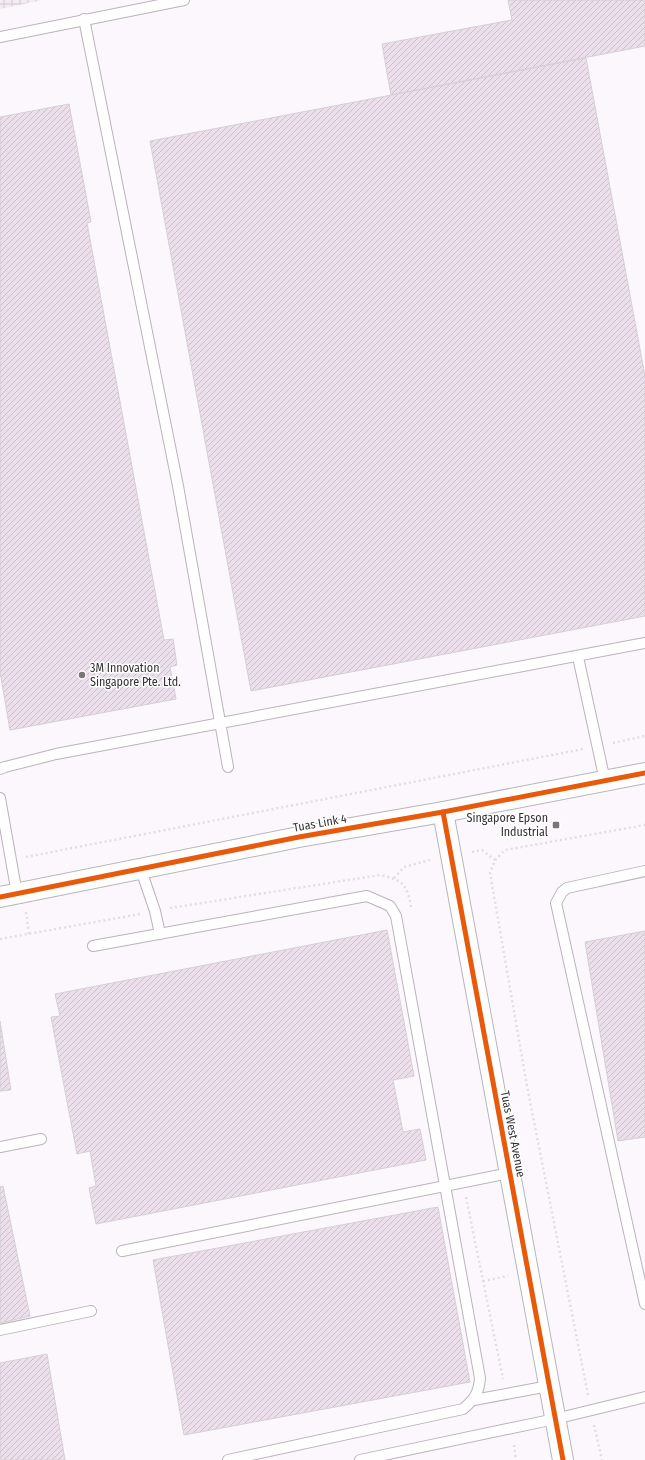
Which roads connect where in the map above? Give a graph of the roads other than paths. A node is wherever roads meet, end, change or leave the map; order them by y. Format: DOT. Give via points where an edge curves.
graph roads {
  1 [pos="184,0"];
  2 [pos="84,19"];
  3 [pos="0,37"];
  4 [pos="645,643"];
  5 [pos="578,657"];
  6 [pos="220,724"];
  7 [pos="228,767"];
  8 [pos="0,770"];
  9 [pos="645,773"];
  10 [pos="605,781"];
  11 [pos="0,798"];
  12 [pos="443,812"];
  13 [pos="141,870"];
  14 [pos="645,871"];
  15 [pos="9,895"];
  16 [pos="160,934"];
  17 [pos="93,946"];
  18 [pos="41,1139"];
  19 [pos="0,1147"];
  20 [pos="510,1173"];
  21 [pos="445,1186"];
  22 [pos="122,1252"];
  23 [pos="645,1304"];
  24 [pos="91,1311"];
  25 [pos="0,1330"];
  26 [pos="549,1386"];
  27 [pos="645,1397"];
  28 [pos="474,1400"];
  29 [pos="556,1419"];
  30 [pos="228,1460"];
  31 [pos="360,1460"];
  32 [pos="563,1460"];
  1 -- 2 [label="lane"];
  2 -- 3 [label="lane"];
  2 -- 6 [label="lane" via="178,486"];
  4 -- 5 [label="lane"];
  5 -- 6 [label="lane"];
  5 -- 10 [label="lane"];
  6 -- 7 [label="lane"];
  6 -- 8 [label="lane" via="56,754"];
  9 -- 10 [label="street, Tuas Link 4"];
  10 -- 12 [label="street, Tuas Link 4"];
  11 -- 15 [label="lane" via="11,860"];
  12 -- 13 [label="street, Tuas Link 4" via="299,837"];
  12 -- 20 [label="street, Tuas West Avenue"];
  13 -- 15 [label="street, Tuas Link 4"];
  13 -- 16 [label="lane"];
  14 -- 23 [label="lane" via="567,888 556,903"];
  16 -- 17 [label="lane"];
  16 -- 21 [label="lane" via="367,896 390,906 396,916"];
  18 -- 19 [label="lane"];
  20 -- 21 [label="lane"];
  20 -- 26 [label="street, Tuas West Avenue"];
  21 -- 22 [label="lane"];
  21 -- 28 [label="lane" via="480,1378"];
  24 -- 25 [label="lane"];
  26 -- 28 [label="lane"];
  26 -- 29 [label="street, Tuas West Avenue"];
  27 -- 29 [label="lane"];
  28 -- 30 [label="lane" via="463,1409"];
  29 -- 31 [label="lane"];
  29 -- 32 [label="street, Tuas West Avenue"];
}
